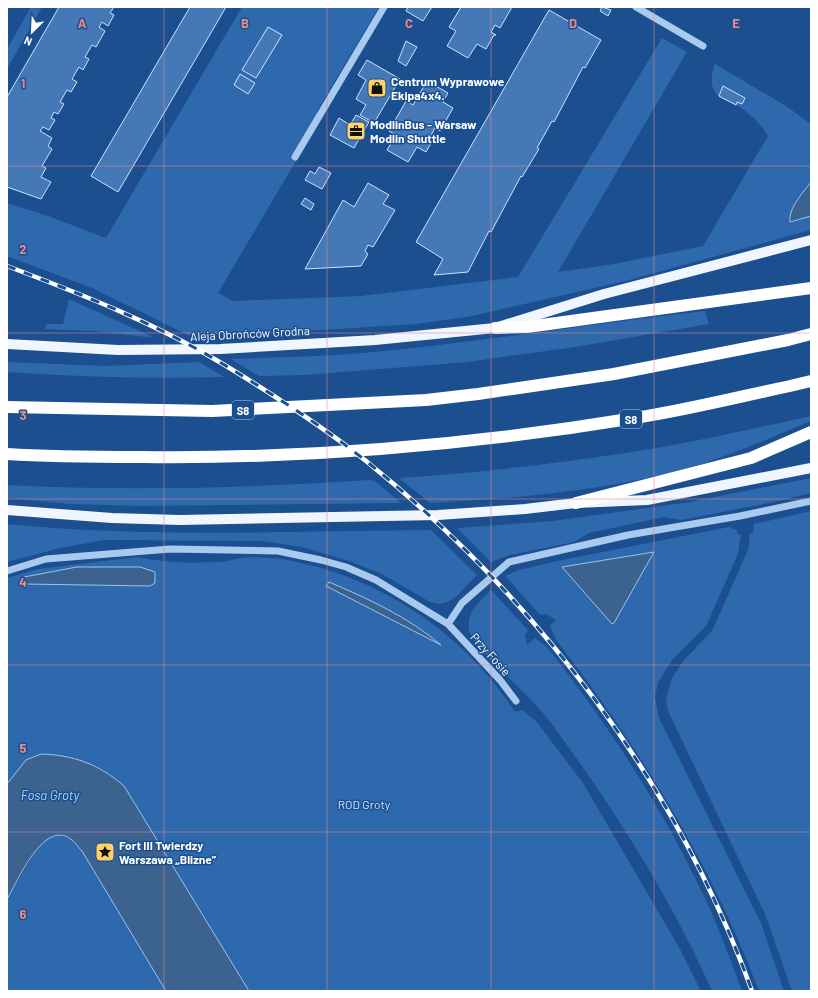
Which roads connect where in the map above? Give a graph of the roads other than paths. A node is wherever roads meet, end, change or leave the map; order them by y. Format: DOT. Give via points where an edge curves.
graph roads {
  1 [pos="384,7"];
  2 [pos="636,7"];
  3 [pos="702,46"];
  4 [pos="294,157"];
  5 [pos="811,240"];
  6 [pos="811,288"];
  7 [pos="495,328"];
  8 [pos="811,334"];
  9 [pos="7,344"];
  10 [pos="811,380"];
  11 [pos="7,407"];
  12 [pos="811,432"];
  13 [pos="7,454"];
  14 [pos="811,468"];
  15 [pos="811,501"];
  16 [pos="576,503"];
  17 [pos="7,510"];
  18 [pos="7,571"];
  19 [pos="448,624"];
  20 [pos="516,701"];
  1 -- 4 [label="street"];
  2 -- 3 [label="street"];
  5 -- 7 [label="main road, Aleja Obrońców Grodna" via="604,294"];
  6 -- 7 [label="highway" via="527,327"];
  7 -- 9 [label="main road, Aleja Obrońców Grodna" via="375,340 212,349 118,350"];
  8 -- 11 [label="highway, S8" via="614,374 426,400 212,411"];
  10 -- 13 [label="highway, S8" via="636,418 449,444 334,454 224,458"];
  12 -- 16 [label="highway" via="752,458"];
  14 -- 16 [label="main road" via="647,500"];
  15 -- 19 [label="street" via="628,535 509,562 462,603"];
  16 -- 17 [label="main road" via="438,515 180,520"];
  18 -- 19 [label="street, Przy Fosie" via="46,559 170,549 278,551 346,567 376,580"];
  19 -- 20 [label="street, Przy Fosie"];
}
